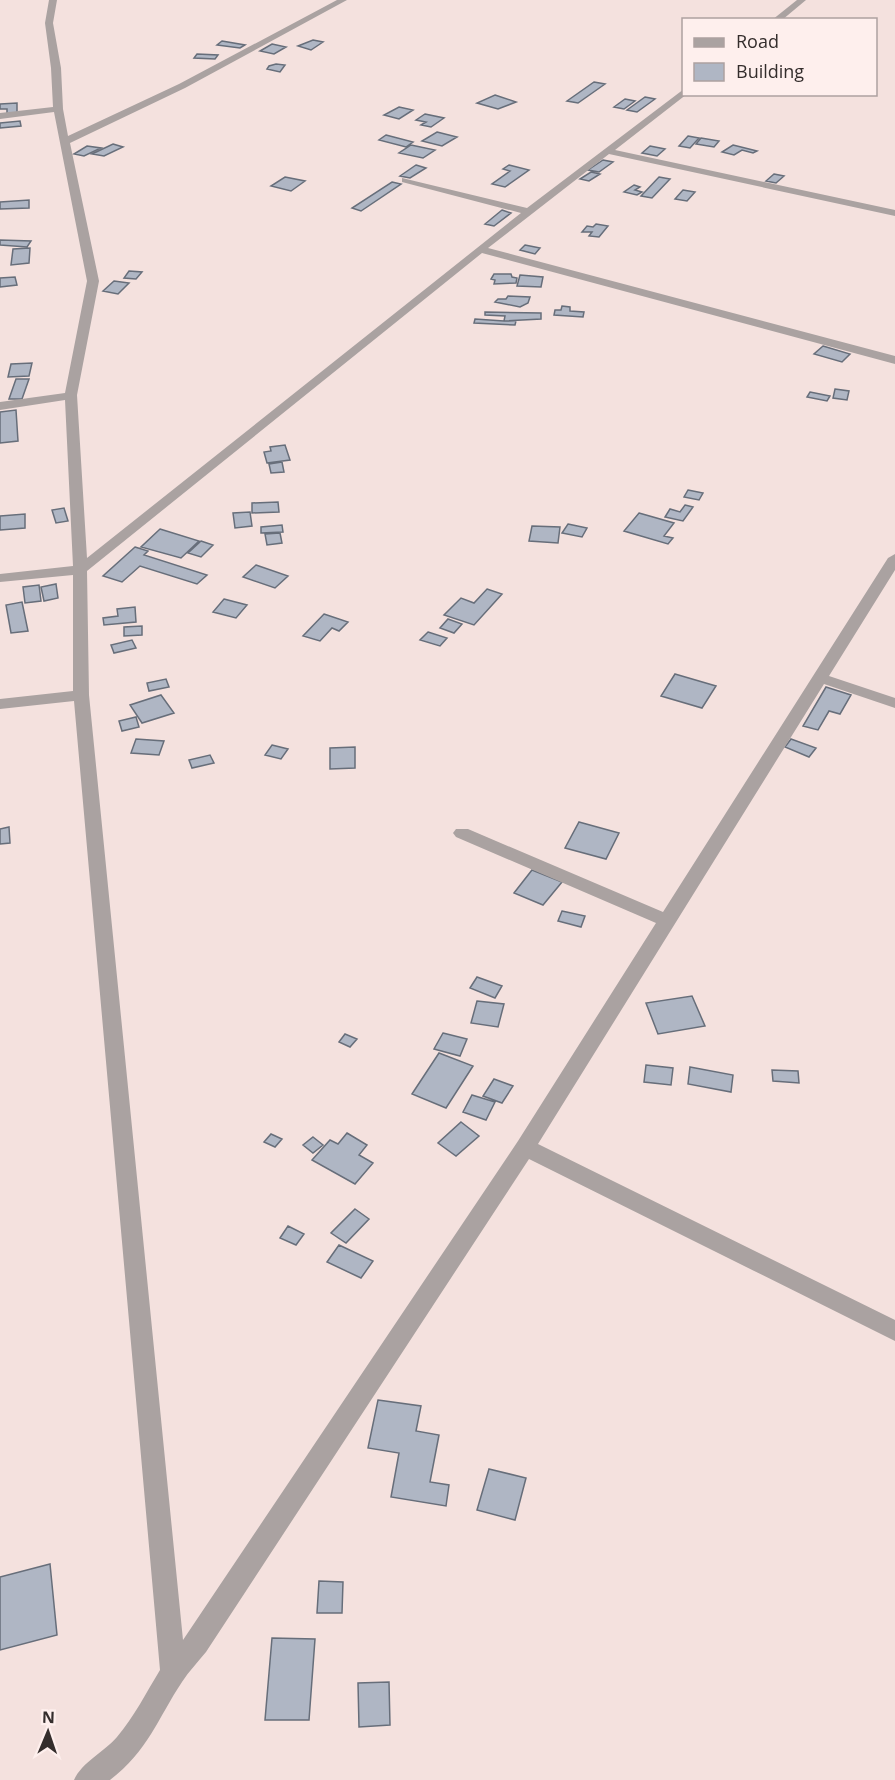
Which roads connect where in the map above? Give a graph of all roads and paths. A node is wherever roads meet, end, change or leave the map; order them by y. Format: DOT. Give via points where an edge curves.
graph roads {
  1 [pos="53,0"];
  2 [pos="343,0"];
  3 [pos="802,0"];
  4 [pos="779,18"];
  5 [pos="682,94"];
  6 [pos="58,110"];
  7 [pos="0,116"];
  8 [pos="64,142"];
  9 [pos="608,151"];
  10 [pos="406,180"];
  11 [pos="531,212"];
  12 [pos="895,213"];
  13 [pos="480,249"];
  14 [pos="895,360"];
  15 [pos="71,395"];
  16 [pos="0,406"];
  17 [pos="895,558"];
  18 [pos="80,570"];
  19 [pos="0,578"];
  20 [pos="820,678"];
  21 [pos="81,695"];
  22 [pos="895,703"];
  23 [pos="0,704"];
  24 [pos="462,833"];
  25 [pos="668,921"];
  26 [pos="525,1148"];
  27 [pos="895,1331"];
  28 [pos="173,1672"];
  29 [pos="88,1780"];
  1 -- 6 [label="street" via="49,23"];
  2 -- 8 [label="street" via="182,86"];
  3 -- 4 [label="street"];
  5 -- 9 [label="street"];
  6 -- 7 [label="street"];
  6 -- 8 [label="street"];
  8 -- 15 [label="street" via="93,281"];
  9 -- 11 [label="street"];
  9 -- 12 [label="street"];
  10 -- 11 [label="street"];
  11 -- 13 [label="street"];
  13 -- 14 [label="street"];
  13 -- 18 [label="street"];
  15 -- 16 [label="street"];
  15 -- 18 [label="street"];
  17 -- 20 [label="street"];
  18 -- 19 [label="street"];
  18 -- 21 [label="street"];
  20 -- 22 [label="street"];
  20 -- 25 [label="street"];
  21 -- 23 [label="street"];
  21 -- 28 [label="street"];
  24 -- 25 [label="street"];
  25 -- 26 [label="street"];
  26 -- 27 [label="street"];
  26 -- 28 [label="street" via="197,1643"];
  28 -- 29 [label="street" via="126,1747"];
}
